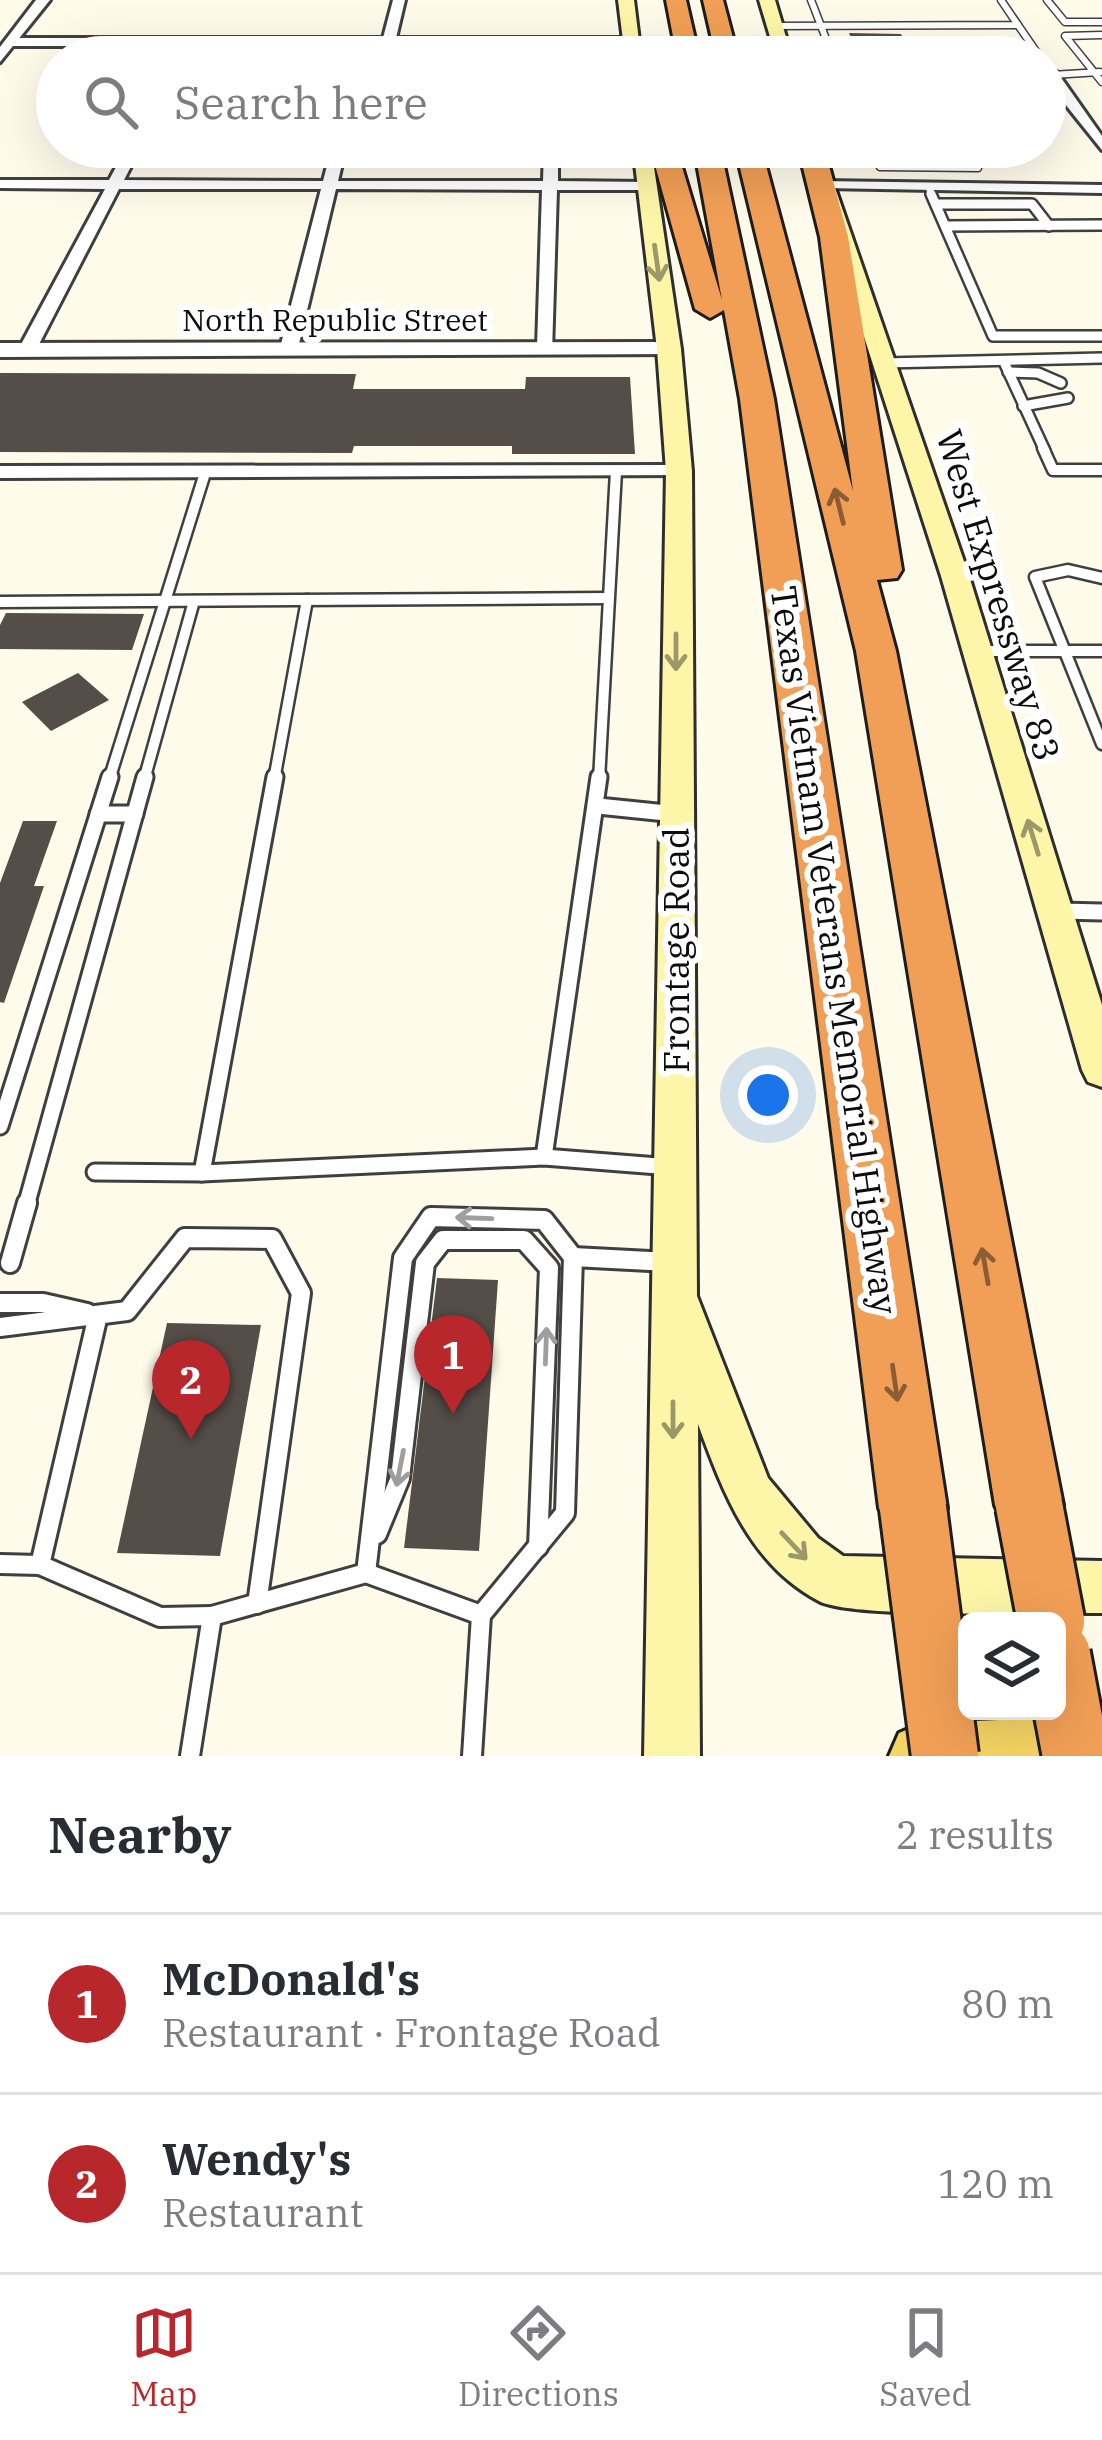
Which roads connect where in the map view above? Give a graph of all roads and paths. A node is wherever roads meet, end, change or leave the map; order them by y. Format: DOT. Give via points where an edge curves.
graph roads {
  1 [pos="44,0"];
  2 [pos="399,0"];
  3 [pos="626,0"];
  4 [pos="676,0"];
  5 [pos="713,0"];
  6 [pos="767,0"];
  7 [pos="811,0"];
  8 [pos="1001,0"];
  9 [pos="1047,0"];
  10 [pos="1080,10"];
  11 [pos="1090,22"];
  12 [pos="1102,22"];
  13 [pos="1018,25"];
  14 [pos="775,26"];
  15 [pos="821,26"];
  16 [pos="1102,35"];
  17 [pos="390,36"];
  18 [pos="630,36"];
  19 [pos="684,36"];
  20 [pos="722,36"];
  21 [pos="778,36"];
  22 [pos="825,36"];
  23 [pos="1026,36"];
  24 [pos="12,42"];
  25 [pos="36,42"];
  26 [pos="0,57"];
  27 [pos="1066,72"];
  28 [pos="1097,72"];
  29 [pos="1102,82"];
  30 [pos="1066,98"];
  31 [pos="1102,146"];
  32 [pos="123,168"];
  33 [pos="334,168"];
  34 [pos="552,168"];
  35 [pos="644,168"];
  36 [pos="669,168"];
  37 [pos="711,168"];
  38 [pos="753,168"];
  39 [pos="818,168"];
  40 [pos="819,168"];
  41 [pos="830,168"];
  42 [pos="889,168"];
  43 [pos="978,168"];
  44 [pos="983,178"];
  45 [pos="1102,180"];
  46 [pos="330,183"];
  47 [pos="0,184"];
  48 [pos="115,184"];
  49 [pos="553,184"];
  50 [pos="856,184"];
  51 [pos="646,186"];
  52 [pos="1102,189"];
  53 [pos="933,196"];
  54 [pos="1102,225"];
  55 [pos="946,226"];
  56 [pos="1049,226"];
  57 [pos="1102,336"];
  58 [pos="289,348"];
  59 [pos="547,348"];
  60 [pos="669,349"];
  61 [pos="0,350"];
  62 [pos="27,350"];
  63 [pos="1102,358"];
  64 [pos="884,363"];
  65 [pos="1006,367"];
  66 [pos="1061,383"];
  67 [pos="1068,398"];
  68 [pos="1023,406"];
  69 [pos="1102,470"];
  70 [pos="616,471"];
  71 [pos="679,471"];
  72 [pos="0,472"];
  73 [pos="205,473"];
  74 [pos="769,477"];
  75 [pos="1102,578"];
  76 [pos="605,598"];
  77 [pos="307,600"];
  78 [pos="165,601"];
  79 [pos="194,601"];
  80 [pos="0,602"];
  81 [pos="977,651"];
  82 [pos="1062,651"];
  83 [pos="1102,651"];
  84 [pos="1102,744"];
  85 [pos="598,806"];
  86 [pos="98,814"];
  87 [pos="135,814"];
  88 [pos="676,814"];
  89 [pos="1055,911"];
  90 [pos="1102,912"];
  91 [pos="1102,1070"];
  92 [pos="0,1126"];
  93 [pos="544,1156"];
  94 [pos="965,1157"];
  95 [pos="674,1167"];
  96 [pos="95,1172"];
  97 [pos="202,1173"];
  98 [pos="573,1257"];
  99 [pos="10,1263"];
  100 [pos="674,1277"];
  101 [pos="0,1303"];
  102 [pos="98,1315"];
  103 [pos="0,1327"];
  104 [pos="371,1546"];
  105 [pos="538,1546"];
  106 [pos="0,1564"];
  107 [pos="40,1565"];
  108 [pos="365,1573"];
  109 [pos="1102,1587"];
  110 [pos="257,1604"];
  111 [pos="1049,1612"];
  112 [pos="212,1616"];
  113 [pos="481,1616"];
  114 [pos="1066,1703"];
  115 [pos="1102,1749"];
  116 [pos="190,1756"];
  117 [pos="472,1756"];
  118 [pos="672,1756"];
  119 [pos="921,1756"];
  120 [pos="945,1756"];
  121 [pos="1076,1756"];
  1 -- 24 [label="street"];
  2 -- 17 [label="street"];
  3 -- 18 [label="main road"];
  4 -- 19 [label="highway"];
  5 -- 20 [label="highway"];
  6 -- 14 [label="main road"];
  7 -- 15 [label="lane"];
  8 -- 13 [label="lane"];
  9 -- 11 [label="lane" via="1064,22"];
  10 -- 11 [label="lane"];
  11 -- 12 [label="lane"];
  13 -- 15 [label="lane"];
  13 -- 23 [label="lane"];
  14 -- 15 [label="lane"];
  14 -- 21 [label="main road"];
  15 -- 22 [label="lane"];
  16 -- 28 [label="lane" via="1066,36"];
  24 -- 25 [label="street"];
  24 -- 26 [label="street"];
  27 -- 28 [label="lane"];
  28 -- 29 [label="lane"];
  30 -- 31 [label="street"];
  32 -- 48 [label="street"];
  33 -- 46 [label="street"];
  34 -- 49 [label="street"];
  35 -- 51 [label="main road, Frontage Road"];
  36 -- 74 [label="highway"];
  37 -- 74 [label="highway, Texas Vietnam Veterans Memorial Highway"];
  94 -- 38 [label="highway, Texas Vietnam Veterans Memorial Highway, one-way" via="876,650"];
  39 -- 94 [label="highway"];
  40 -- 64 [label="main road, West Expressway 83"];
  41 -- 50 [label="street"];
  42 -- 44 [label="lane"];
  43 -- 44 [label="lane"];
  44 -- 45 [label="street"];
  44 -- 50 [label="street"];
  44 -- 52 [label="street"];
  44 -- 53 [label="street"];
  46 -- 48 [label="street"];
  46 -- 49 [label="street"];
  46 -- 58 [label="street"];
  47 -- 48 [label="street"];
  48 -- 62 [label="street"];
  49 -- 51 [label="street"];
  49 -- 59 [label="street"];
  50 -- 53 [label="street"];
  51 -- 60 [label="main road, Frontage Road, one-way"];
  53 -- 55 [label="lane"];
  53 -- 56 [label="lane" via="1032,204"];
  54 -- 56 [label="lane"];
  55 -- 56 [label="lane"];
  55 -- 57 [label="lane" via="993,335"];
  58 -- 59 [label="street, North Republic Street"];
  58 -- 62 [label="street, North Republic Street"];
  59 -- 60 [label="street, North Republic Street"];
  60 -- 71 [label="main road, Frontage Road"];
  61 -- 62 [label="street, North Republic Street"];
  63 -- 65 [label="lane"];
  64 -- 65 [label="lane"];
  64 -- 81 [label="main road, West Expressway 83"];
  65 -- 66 [label="lane"];
  65 -- 68 [label="lane"];
  67 -- 68 [label="lane"];
  68 -- 69 [label="lane" via="1054,470"];
  70 -- 71 [label="street"];
  70 -- 73 [label="street"];
  70 -- 76 [label="lane"];
  71 -- 88 [label="main road, Frontage Road, one-way"];
  72 -- 73 [label="street"];
  73 -- 78 [label="lane"];
  74 -- 120 [label="highway, Texas Vietnam Veterans Memorial Highway, one-way, bridge"];
  75 -- 82 [label="lane" via="1046,570 1035,577"];
  76 -- 77 [label="lane"];
  76 -- 85 [label="lane"];
  77 -- 79 [label="lane"];
  77 -- 97 [label="lane"];
  78 -- 79 [label="lane"];
  78 -- 80 [label="lane"];
  78 -- 86 [label="lane"];
  79 -- 87 [label="lane"];
  81 -- 82 [label="lane"];
  89 -- 81 [label="main road, West Expressway 83, one-way"];
  82 -- 83 [label="lane"];
  82 -- 84 [label="lane"];
  85 -- 88 [label="lane"];
  85 -- 93 [label="lane"];
  86 -- 87 [label="lane"];
  86 -- 92 [label="lane"];
  87 -- 99 [label="lane"];
  88 -- 95 [label="main road, Frontage Road"];
  89 -- 90 [label="lane"];
  89 -- 91 [label="main road, West Expressway 83" via="1083,983"];
  93 -- 95 [label="lane"];
  93 -- 97 [label="lane"];
  111 -- 94 [label="highway, Texas Vietnam Veterans Memorial Highway, one-way, bridge"];
  95 -- 100 [label="main road, Frontage Road"];
  96 -- 97 [label="lane"];
  98 -- 100 [label="lane"];
  98 -- 104 [label="lane, one-way" via="544,1220 431,1217 404,1258"];
  98 -- 105 [label="lane" via="565,1514"];
  100 -- 109 [label="main road, one-way" via="749,1495 800,1556 835,1582"];
  100 -- 118 [label="main road, Frontage Road, one-way"];
  101 -- 102 [label="lane"];
  102 -- 103 [label="lane"];
  102 -- 107 [label="lane"];
  102 -- 110 [label="lane" via="127,1311 184,1238 272,1239 301,1293"];
  105 -- 104 [label="lane, one-way" via="549,1268 524,1240 443,1240 425,1263 400,1478"];
  104 -- 108 [label="lane"];
  105 -- 113 [label="lane"];
  106 -- 107 [label="lane"];
  107 -- 112 [label="lane" via="160,1617"];
  108 -- 110 [label="lane"];
  108 -- 113 [label="lane"];
  110 -- 112 [label="lane"];
  112 -- 116 [label="lane"];
  113 -- 117 [label="lane"];
  114 -- 121 [label="highway, bridge"];
  115 -- 119 [label="main road"];
}
